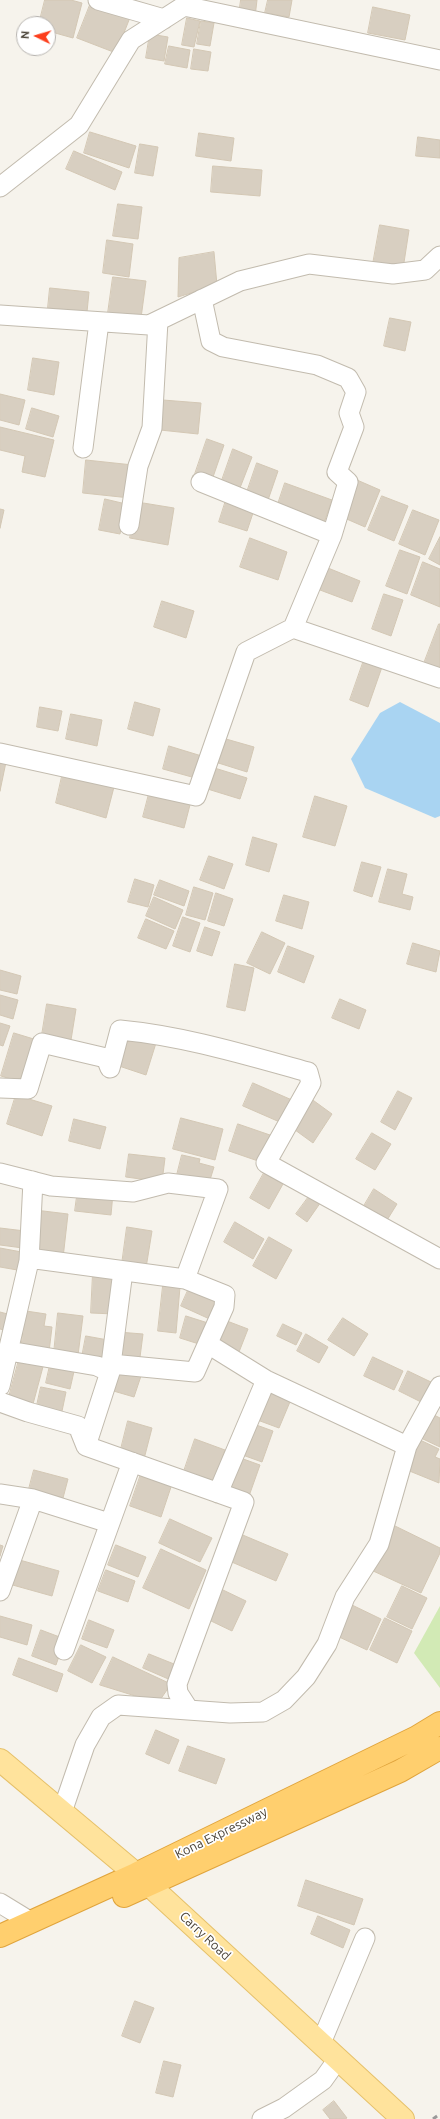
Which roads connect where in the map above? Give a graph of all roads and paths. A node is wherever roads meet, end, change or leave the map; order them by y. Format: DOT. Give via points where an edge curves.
graph roads {
  1 [pos="98,0"];
  2 [pos="185,3"];
  3 [pos="164,19"];
  4 [pos="440,60"];
  5 [pos="0,187"];
  6 [pos="440,256"];
  7 [pos="202,299"];
  8 [pos="0,319"];
  9 [pos="158,321"];
  10 [pos="99,322"];
  11 [pos="83,448"];
  12 [pos="201,482"];
  13 [pos="129,525"];
  14 [pos="332,534"];
  15 [pos="292,628"];
  16 [pos="440,678"];
  17 [pos="0,752"];
  18 [pos="1,1093"];
  19 [pos="0,1173"];
  20 [pos="33,1181"];
  21 [pos="440,1259"];
  22 [pos="29,1261"];
  23 [pos="123,1270"];
  24 [pos="185,1279"];
  25 [pos="208,1344"];
  26 [pos="9,1351"];
  27 [pos="111,1368"];
  28 [pos="266,1380"];
  29 [pos="0,1386"];
  30 [pos="440,1386"];
  31 [pos="0,1402"];
  32 [pos="86,1446"];
  33 [pos="407,1446"];
  34 [pos="132,1462"];
  35 [pos="0,1494"];
  36 [pos="218,1494"];
  37 [pos="33,1499"];
  38 [pos="110,1523"];
  39 [pos="0,1591"];
  40 [pos="64,1650"];
  41 [pos="189,1710"];
  42 [pos="440,1723"];
  43 [pos="440,1748"];
  44 [pos="0,1760"];
  45 [pos="62,1812"];
  46 [pos="143,1880"];
  47 [pos="0,1903"];
  48 [pos="31,1922"];
  49 [pos="0,1936"];
  50 [pos="365,1938"];
  51 [pos="0,1952"];
  52 [pos="321,2043"];
  53 [pos="338,2059"];
  54 [pos="262,2119"];
  55 [pos="403,2119"];
  1 -- 3 [label="street"];
  2 -- 3 [label="street"];
  2 -- 4 [label="street"];
  3 -- 5 [label="street" via="131,40 79,125"];
  6 -- 7 [label="street" via="425,270 393,274 309,264 240,280"];
  7 -- 9 [label="street"];
  7 -- 14 [label="street" via="211,341 223,347 317,365 348,378 356,392 349,413 354,427 336,472 348,482"];
  8 -- 10 [label="street"];
  9 -- 10 [label="street" via="149,325"];
  9 -- 13 [label="street" via="152,428 138,466"];
  10 -- 11 [label="street"];
  12 -- 14 [label="street"];
  14 -- 15 [label="street"];
  15 -- 16 [label="street"];
  15 -- 17 [label="street" via="246,652 196,796"];
  18 -- 21 [label="street" via="28,1089 42,1043 106,1058 110,1068 120,1030 164,1036 308,1072 310,1083 266,1163"];
  19 -- 20 [label="street"];
  20 -- 22 [label="street"];
  20 -- 24 [label="street" via="51,1186 133,1192 168,1183 218,1189"];
  22 -- 23 [label="street" via="36,1259"];
  22 -- 26 [label="street"];
  23 -- 24 [label="street"];
  23 -- 27 [label="street"];
  24 -- 25 [label="street" via="225,1295 224,1307"];
  25 -- 27 [label="street" via="195,1372"];
  25 -- 28 [label="street"];
  26 -- 27 [label="street"];
  26 -- 29 [label="street"];
  27 -- 32 [label="street"];
  28 -- 33 [label="street"];
  28 -- 36 [label="street"];
  30 -- 33 [label="street"];
  31 -- 32 [label="street" via="78,1426"];
  32 -- 34 [label="street"];
  33 -- 41 [label="street" via="379,1544 345,1597 327,1644 306,1677 284,1700 263,1712"];
  34 -- 36 [label="street"];
  34 -- 38 [label="street"];
  35 -- 37 [label="street"];
  36 -- 41 [label="street" via="244,1502 177,1684 178,1693"];
  37 -- 38 [label="street"];
  37 -- 39 [label="street"];
  38 -- 40 [label="street"];
  41 -- 45 [label="street" via="118,1706 101,1717 85,1745"];
  42 -- 46 [label="highway, Kona Expressway"];
  43 -- 46 [label="highway, Kona Expressway" via="400,1771"];
  44 -- 45 [label="main road, Carry Road"];
  45 -- 46 [label="main road, Carry Road"];
  46 -- 48 [label="highway, Kona Expressway"];
  46 -- 51 [label="highway, Kona Expressway"];
  46 -- 52 [label="main road, Carry Road"];
  47 -- 48 [label="street"];
  48 -- 49 [label="highway, Kona Expressway"];
  50 -- 52 [label="street"];
  52 -- 53 [label="main road, Carry Road"];
  53 -- 54 [label="street" via="323,2080 284,2108"];
  53 -- 55 [label="main road, Carry Road"];
}
